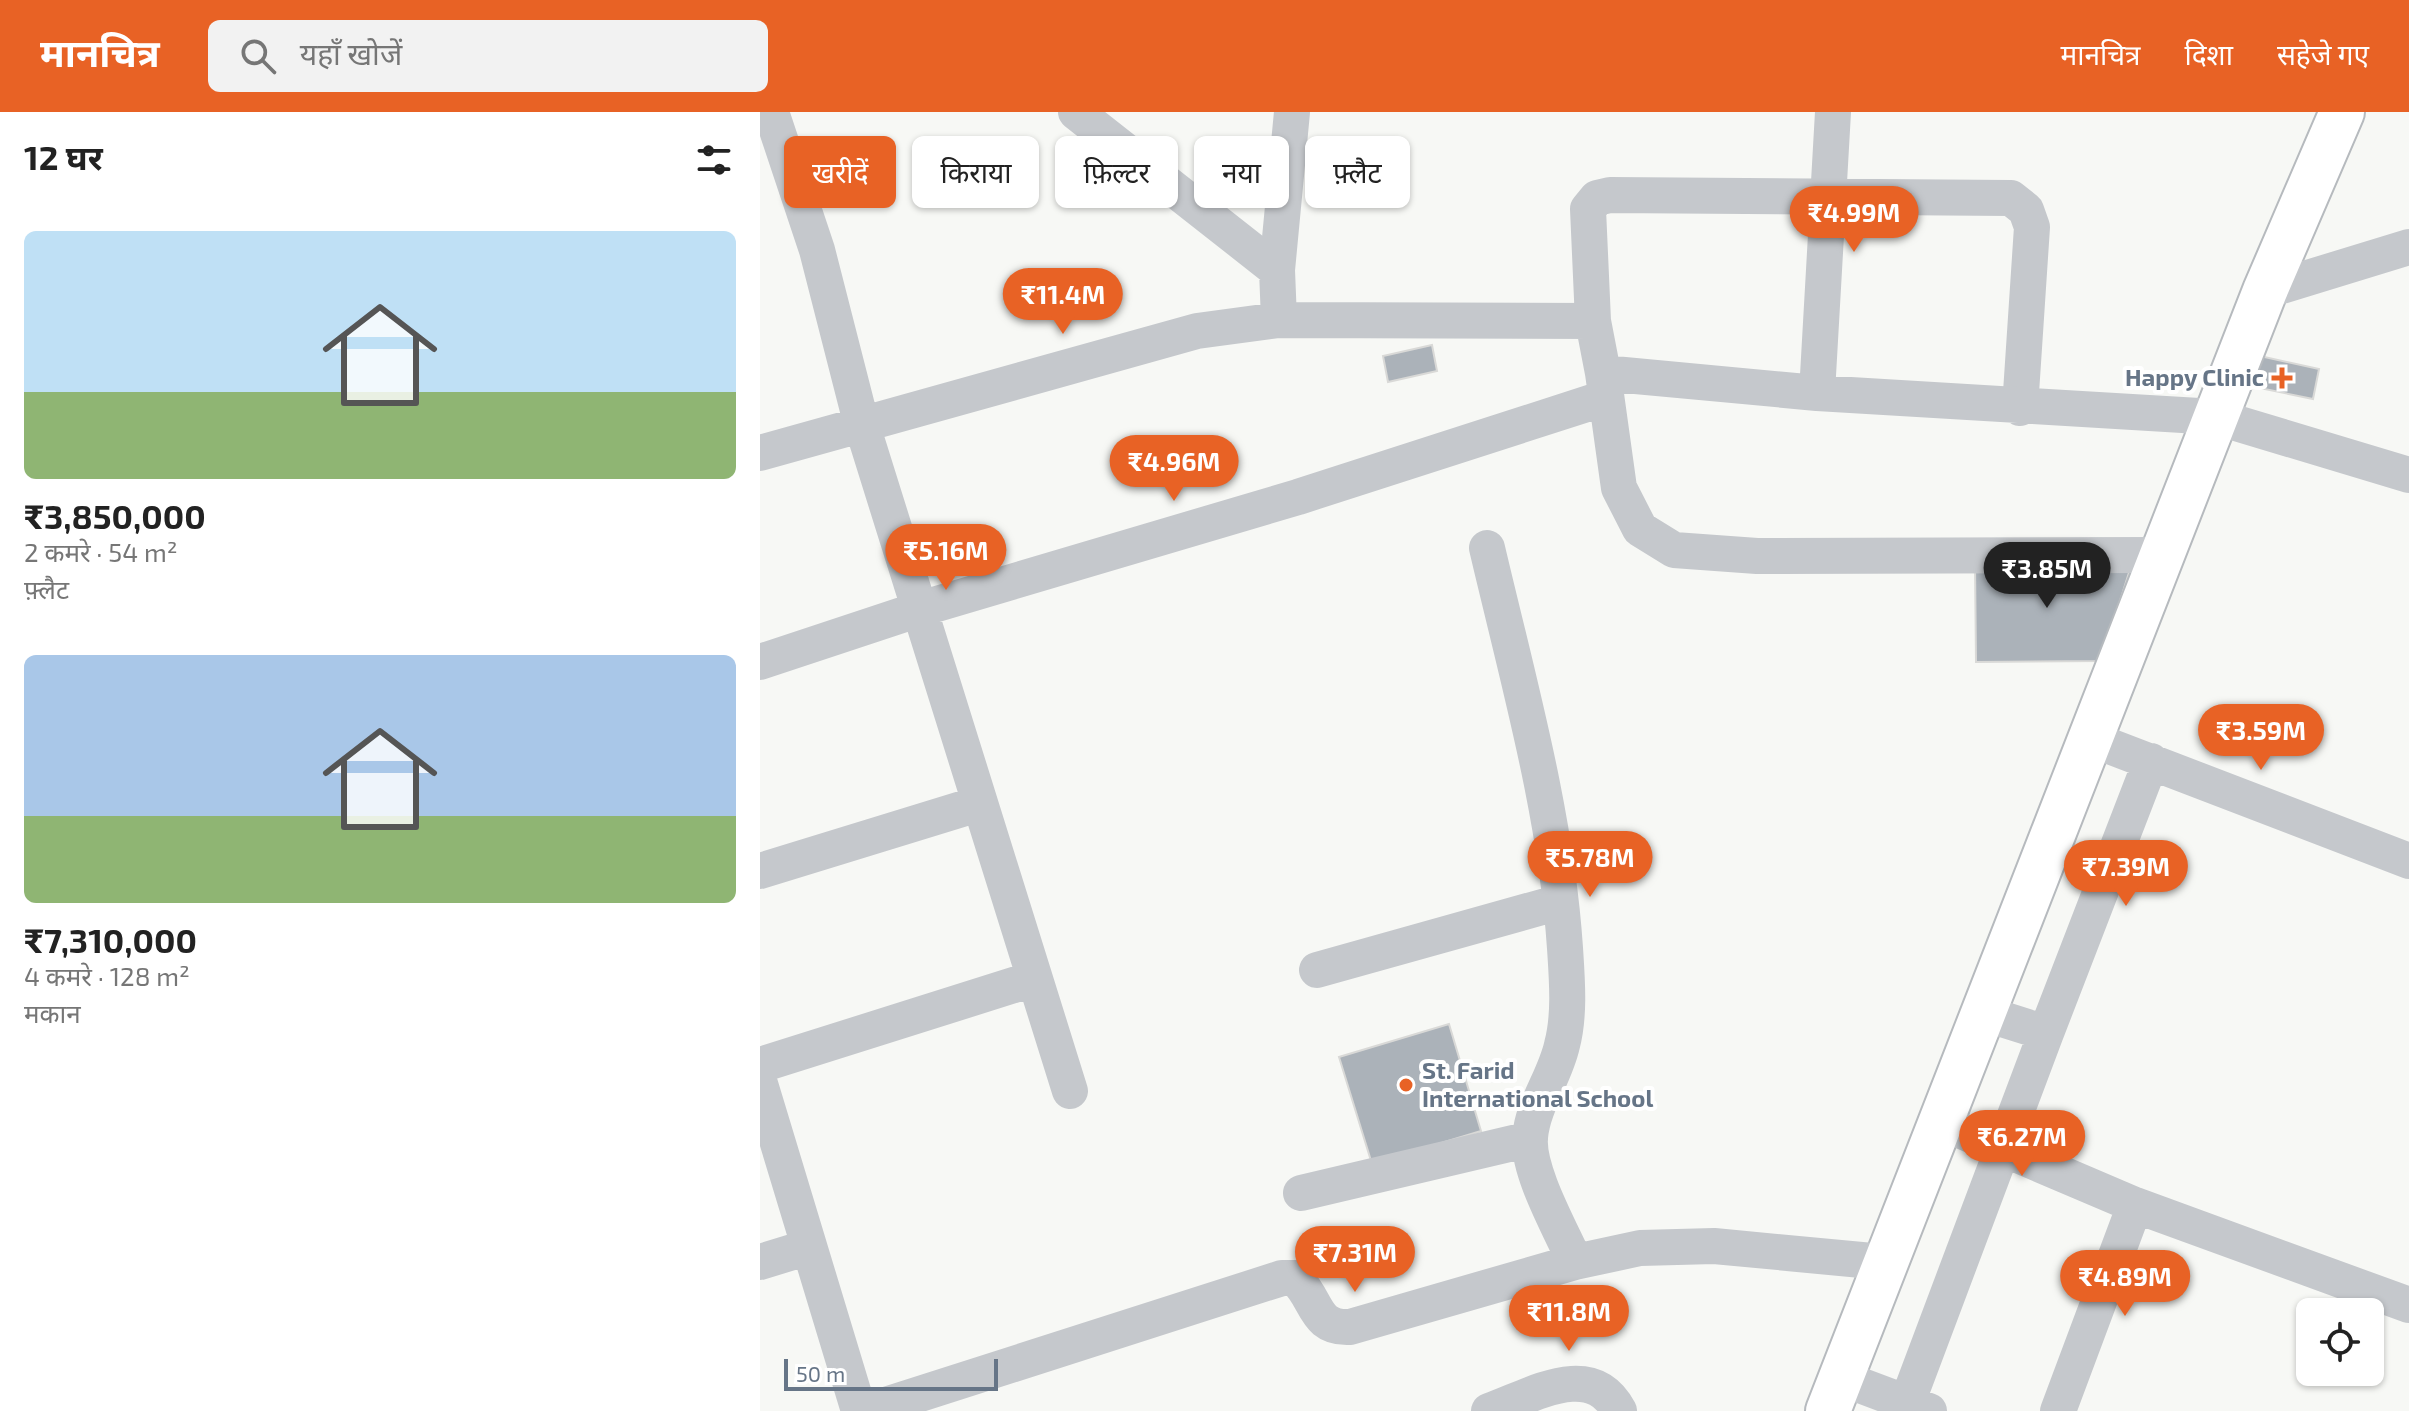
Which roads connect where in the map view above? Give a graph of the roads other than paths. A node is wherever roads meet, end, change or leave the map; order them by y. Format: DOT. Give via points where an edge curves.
graph roads {
  1 [pos="771,112"];
  2 [pos="1076,112"];
  3 [pos="1292,112"];
  4 [pos="1833,112"];
  5 [pos="2342,112"];
  6 [pos="1827,197"];
  7 [pos="2409,247"];
  8 [pos="1277,270"];
  9 [pos="2265,291"];
  10 [pos="1279,320"];
  11 [pos="1593,321"];
  12 [pos="1604,385"];
  13 [pos="1817,393"];
  14 [pos="2020,408"];
  15 [pos="2216,417"];
  16 [pos="861,422"];
  17 [pos="760,453"];
  18 [pos="2409,475"];
  19 [pos="1487,548"];
  20 [pos="2162,555"];
  21 [pos="920,609"];
  22 [pos="760,662"];
  23 [pos="2091,739"];
  24 [pos="2151,761"];
  25 [pos="978,804"];
  26 [pos="2409,861"];
  27 [pos="760,871"];
  28 [pos="1560,902"];
  29 [pos="1317,970"];
  30 [pos="1033,979"];
  31 [pos="1983,1013"];
  32 [pos="2046,1033"];
  33 [pos="760,1065"];
  34 [pos="760,1084"];
  35 [pos="1070,1091"];
  36 [pos="1938,1121"];
  37 [pos="1530,1139"];
  38 [pos="2001,1151"];
  39 [pos="1301,1193"];
  40 [pos="2135,1205"];
  41 [pos="809,1247"];
  42 [pos="760,1262"];
  43 [pos="1575,1262"];
  44 [pos="1883,1262"];
  45 [pos="2409,1305"];
  46 [pos="1834,1394"];
  47 [pos="1914,1408"];
  48 [pos="859,1411"];
  49 [pos="867,1411"];
  50 [pos="1489,1411"];
  51 [pos="1619,1411"];
  52 [pos="2058,1411"];
  1 -- 16 [label="street" via="817,250"];
  2 -- 8 [label="street"];
  3 -- 8 [label="street"];
  4 -- 6 [label="street"];
  5 -- 9 [label="main road"];
  6 -- 11 [label="street" via="1597,198 1588,209"];
  6 -- 13 [label="street"];
  6 -- 14 [label="street" via="2011,198 2026,210 2032,227"];
  7 -- 9 [label="street"];
  8 -- 10 [label="street"];
  9 -- 15 [label="main road"];
  10 -- 11 [label="street"];
  10 -- 16 [label="street" via="1197,331"];
  11 -- 12 [label="street"];
  12 -- 13 [label="street"];
  12 -- 20 [label="street" via="1619,488 1640,529 1674,550 1757,556"];
  12 -- 21 [label="street" via="1298,497"];
  13 -- 14 [label="street"];
  14 -- 15 [label="street"];
  15 -- 18 [label="street"];
  15 -- 20 [label="main road"];
  16 -- 17 [label="street"];
  16 -- 21 [label="street"];
  19 -- 28 [label="street" via="1532,737"];
  20 -- 23 [label="main road"];
  21 -- 22 [label="street"];
  21 -- 25 [label="street"];
  23 -- 24 [label="street"];
  23 -- 31 [label="main road"];
  24 -- 26 [label="street"];
  24 -- 32 [label="street"];
  25 -- 27 [label="street"];
  25 -- 30 [label="street"];
  28 -- 29 [label="street"];
  28 -- 37 [label="street" via="1565,1025"];
  30 -- 33 [label="street"];
  30 -- 35 [label="street"];
  31 -- 32 [label="street"];
  31 -- 36 [label="main road"];
  32 -- 38 [label="street"];
  34 -- 41 [label="street"];
  36 -- 38 [label="street"];
  36 -- 44 [label="main road"];
  37 -- 39 [label="street"];
  37 -- 43 [label="street" via="1534,1165"];
  38 -- 40 [label="street"];
  38 -- 47 [label="street"];
  40 -- 45 [label="street"];
  40 -- 52 [label="street"];
  41 -- 42 [label="street"];
  41 -- 48 [label="street"];
  43 -- 44 [label="street" via="1640,1248 1714,1246"];
  43 -- 49 [label="street" via="1333,1328 1304,1286 1295,1278 1282,1278"];
  44 -- 46 [label="main road"];
  46 -- 47 [label="street"];
  50 -- 51 [label="street" via="1569,1383 1592,1383 1612,1397"];
}
